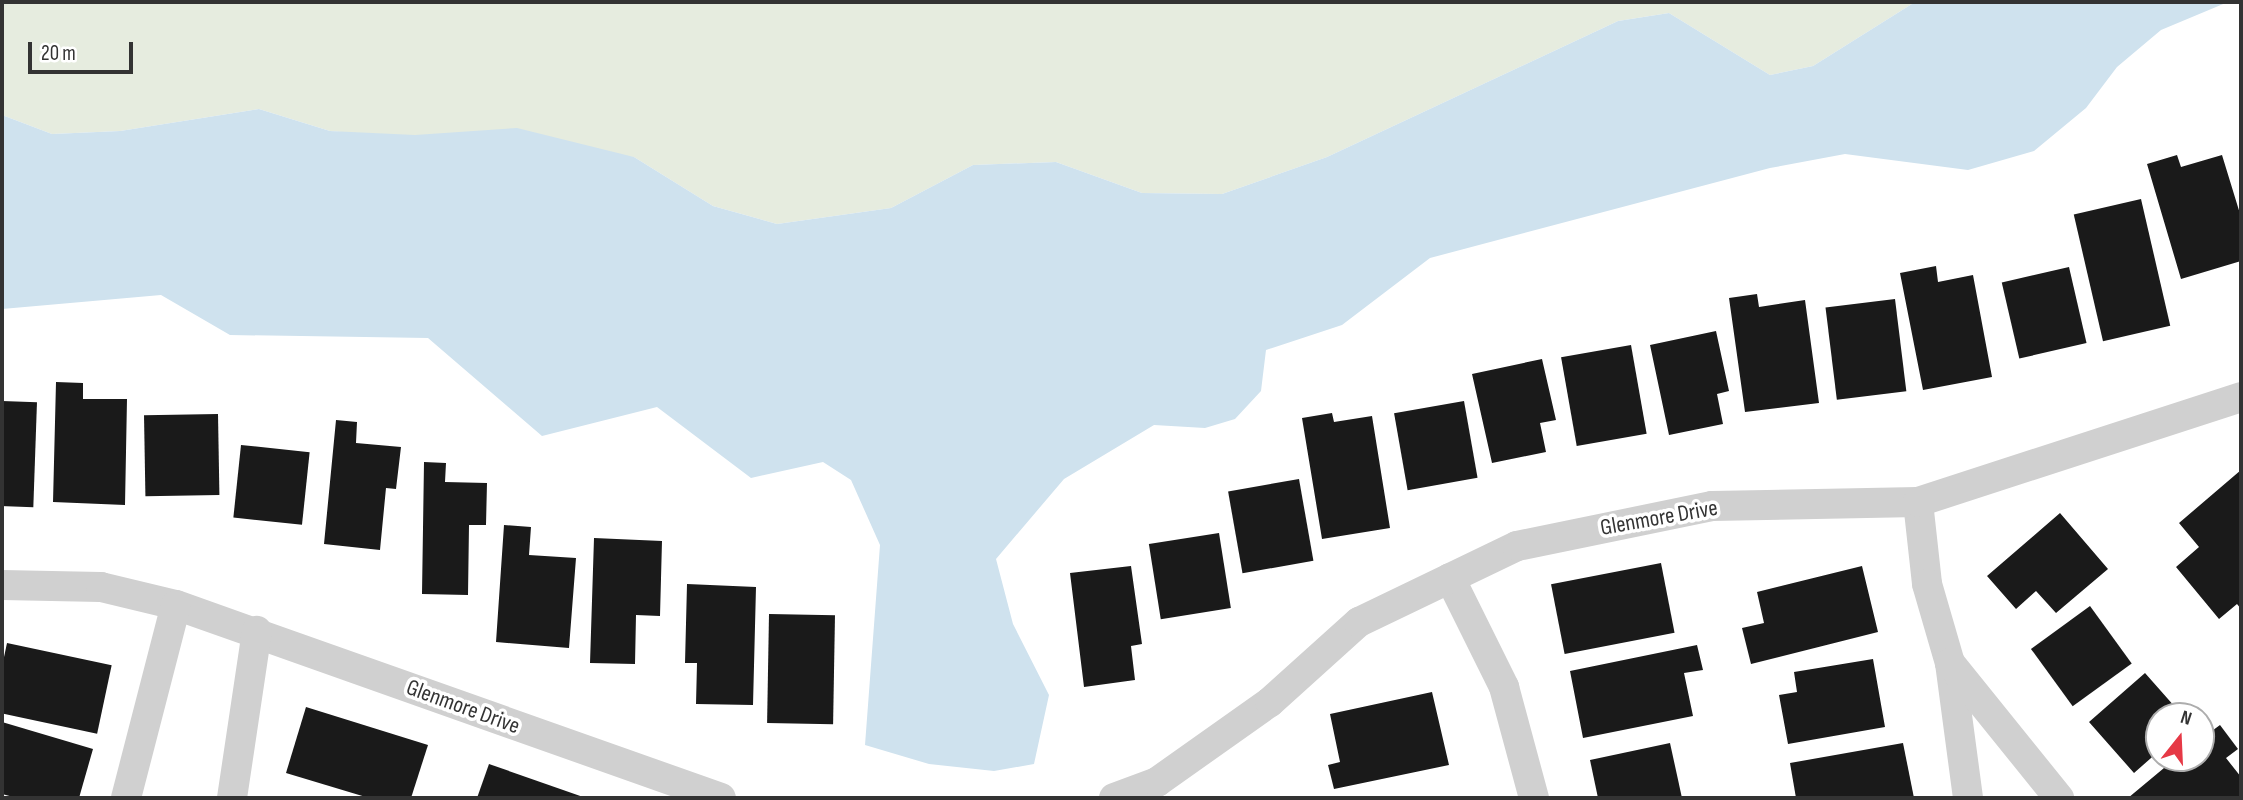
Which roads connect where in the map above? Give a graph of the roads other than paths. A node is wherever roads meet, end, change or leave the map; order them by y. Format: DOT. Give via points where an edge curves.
graph roads {
  1 [pos="2241,397"];
  2 [pos="1918,502"];
  3 [pos="1450,578"];
  4 [pos="2,585"];
  5 [pos="176,605"];
  6 [pos="257,631"];
  7 [pos="1950,663"];
  8 [pos="668,791"];
  9 [pos="127,798"];
  10 [pos="232,798"];
  11 [pos="721,798"];
  12 [pos="1114,798"];
  13 [pos="1534,798"];
  14 [pos="1968,798"];
  15 [pos="2059,798"];
  1 -- 2 [label="street, Glenmore Drive"];
  2 -- 3 [label="street, Glenmore Drive" via="1712,506 1517,546"];
  2 -- 7 [label="street" via="1927,584"];
  3 -- 12 [label="street, Glenmore Drive" via="1359,622 1270,702 1157,782"];
  3 -- 13 [label="street" via="1504,687"];
  4 -- 5 [label="street, Glenmore Drive" via="101,587"];
  5 -- 6 [label="street, Glenmore Drive"];
  5 -- 9 [label="street"];
  6 -- 8 [label="street, Glenmore Drive"];
  6 -- 10 [label="street"];
  7 -- 14 [label="street"];
  7 -- 15 [label="street"];
  8 -- 11 [label="street, Glenmore Drive"];
}
